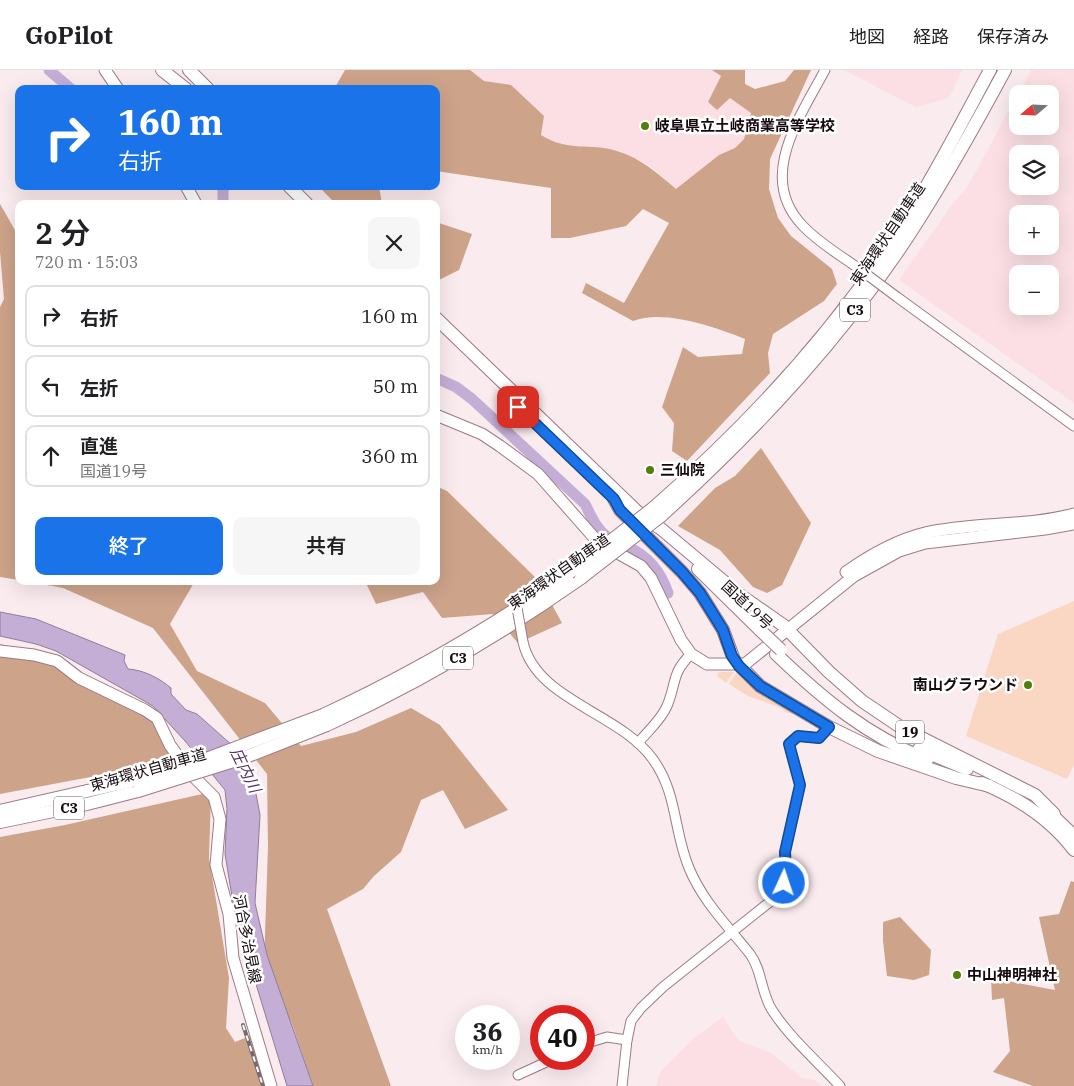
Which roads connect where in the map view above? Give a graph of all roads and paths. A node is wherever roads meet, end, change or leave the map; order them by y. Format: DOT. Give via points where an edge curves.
graph roads {
  1 [pos="105,70"];
  2 [pos="162,70"];
  3 [pos="174,70"];
  4 [pos="189,70"];
  5 [pos="825,70"];
  6 [pos="990,70"];
  7 [pos="1005,70"];
  8 [pos="115,85"];
  9 [pos="181,85"];
  10 [pos="191,85"];
  11 [pos="204,85"];
  12 [pos="292,190"];
  13 [pos="303,190"];
  14 [pos="303,200"];
  15 [pos="313,200"];
  16 [pos="440,322"];
  17 [pos="440,332"];
  18 [pos="440,417"];
  19 [pos="1074,426"];
  20 [pos="614,499"];
  21 [pos="652,514"];
  22 [pos="1074,514"];
  23 [pos="1074,524"];
  24 [pos="516,602"];
  25 [pos="786,627"];
  26 [pos="758,632"];
  27 [pos="0,651"];
  28 [pos="778,652"];
  29 [pos="692,654"];
  30 [pos="733,663"];
  31 [pos="829,727"];
  32 [pos="638,743"];
  33 [pos="134,786"];
  34 [pos="990,786"];
  35 [pos="0,811"];
  36 [pos="1054,814"];
  37 [pos="0,822"];
  38 [pos="1074,836"];
  39 [pos="1074,850"];
  40 [pos="730,933"];
  41 [pos="627,1040"];
  42 [pos="595,1041"];
  43 [pos="530,1070"];
  44 [pos="518,1076"];
  45 [pos="271,1086"];
  46 [pos="622,1086"];
  47 [pos="840,1086"];
  1 -- 8 [label="main road"];
  2 -- 9 [label="highway"];
  3 -- 10 [label="highway"];
  4 -- 11 [label="highway"];
  5 -- 19 [label="street, bridge" via="788,142 782,163 782,184 789,207 802,226"];
  6 -- 21 [label="highway, 東海環状自動車道 / C3" via="918,202 850,300 738,429"];
  7 -- 21 [label="highway, 東海環状自動車道 / C3" via="916,224 838,332 744,437"];
  12 -- 14 [label="highway"];
  13 -- 15 [label="highway"];
  16 -- 21 [label="highway, 国道19号 / 19"];
  17 -- 20 [label="highway, 国道19号 / 19"];
  18 -- 29 [label="main road" via="457,422 500,446 538,474 598,542 641,566 651,578 681,640"];
  20 -- 26 [label="highway, 国道19号 / 19"];
  20 -- 30 [label="highway, 19" via="620,510 700,593 723,630"];
  21 -- 25 [label="highway, 19" via="660,528 740,595"];
  21 -- 26 [label="highway, 国道19号 / 19"];
  21 -- 33 [label="highway, 東海環状自動車道 / C3, bridge" via="575,576 466,654 373,704 325,720 243,758"];
  22 -- 25 [label="main road" via="1011,525 944,530 892,544 856,565"];
  23 -- 25 [label="main road" via="926,543 898,551 854,576"];
  24 -- 32 [label="street, bridge" via="523,642 533,666 548,683"];
  25 -- 30 [label="main road"];
  25 -- 36 [label="highway, 19" via="829,672 870,707 902,728 1035,795"];
  26 -- 28 [label="highway, 国道19号 / 19"];
  27 -- 45 [label="main road, 河合多治見線" via="34,654 57,661 79,678 157,718 188,771 214,797 220,819 216,865 230,914 233,958"];
  28 -- 34 [label="highway, 国道19号 / 19" via="842,714 874,735"];
  28 -- 36 [label="highway, 国道19号 / 19" via="847,708 880,730 1010,788"];
  29 -- 30 [label="main road" via="707,664"];
  29 -- 32 [label="street" via="679,666 661,717"];
  30 -- 31 [label="highway, 19" via="760,686"];
  31 -- 34 [label="highway, 19" via="898,759"];
  31 -- 40 [label="street" via="819,738 798,736 789,744 800,785 785,852 784,883 771,901"];
  32 -- 40 [label="street" via="668,785 684,853 697,885"];
  33 -- 35 [label="highway, 東海環状自動車道 / C3"];
  33 -- 37 [label="highway, 東海環状自動車道 / C3" via="87,804"];
  34 -- 39 [label="highway, 国道19号 / 19" via="1040,814"];
  36 -- 38 [label="highway, 国道19号 / 19"];
  40 -- 41 [label="street" via="641,1008 631,1022"];
  40 -- 47 [label="street" via="750,955 760,973 772,1009"];
  41 -- 42 [label="street" via="607,1037"];
  41 -- 46 [label="street"];
  43 -- 44 [label="street"];
}
